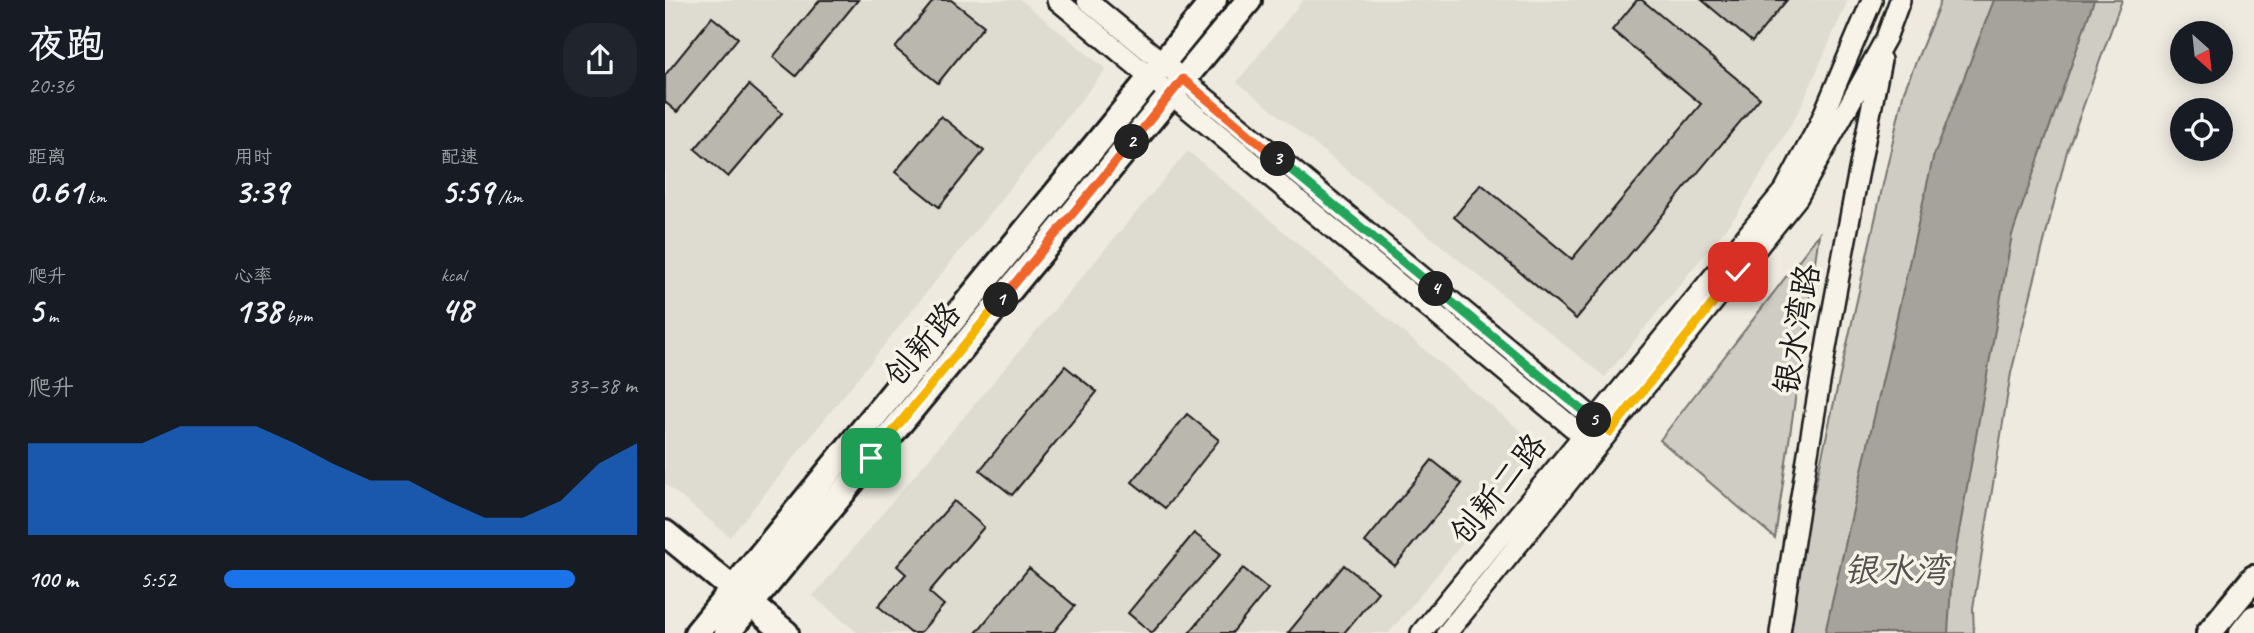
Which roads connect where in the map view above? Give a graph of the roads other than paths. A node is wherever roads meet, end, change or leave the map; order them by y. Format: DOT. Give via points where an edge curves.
graph roads {
  1 [pos="1057,0"];
  2 [pos="1087,0"];
  3 [pos="1214,0"];
  4 [pos="1249,0"];
  5 [pos="1873,0"];
  6 [pos="1900,0"];
  7 [pos="1886,38"];
  8 [pos="1156,69"];
  9 [pos="1177,87"];
  10 [pos="1602,426"];
  11 [pos="1590,442"];
  12 [pos="665,533"];
  13 [pos="665,555"];
  14 [pos="2254,578"];
  15 [pos="735,609"];
  16 [pos="2254,618"];
  17 [pos="697,633"];
  18 [pos="761,633"];
  19 [pos="786,633"];
  20 [pos="1421,633"];
  21 [pos="1447,633"];
  22 [pos="1780,633"];
  23 [pos="2210,633"];
  24 [pos="2242,633"];
  1 -- 8 [label="street"];
  2 -- 8 [label="street"];
  3 -- 8 [label="main road, 创新路"];
  4 -- 9 [label="main road, 创新路"];
  5 -- 10 [label="street, 创新二路" via="1819,125 1785,189"];
  6 -- 7 [label="street, 创新二路"];
  7 -- 10 [label="street, 创新二路" via="1798,197"];
  7 -- 22 [label="street, 银水湾路" via="1842,255"];
  8 -- 9 [label="street"];
  8 -- 15 [label="main road, 创新路"];
  9 -- 10 [label="street"];
  9 -- 11 [label="street"];
  9 -- 15 [label="main road, 创新路"];
  10 -- 11 [label="street, 创新二路"];
  11 -- 20 [label="street, 创新二路"];
  11 -- 21 [label="street, 创新二路"];
  12 -- 15 [label="main road"];
  13 -- 15 [label="main road"];
  14 -- 23 [label="main road"];
  15 -- 17 [label="main road, 创新路"];
  15 -- 18 [label="main road"];
  15 -- 19 [label="main road"];
  16 -- 24 [label="main road"];
}
